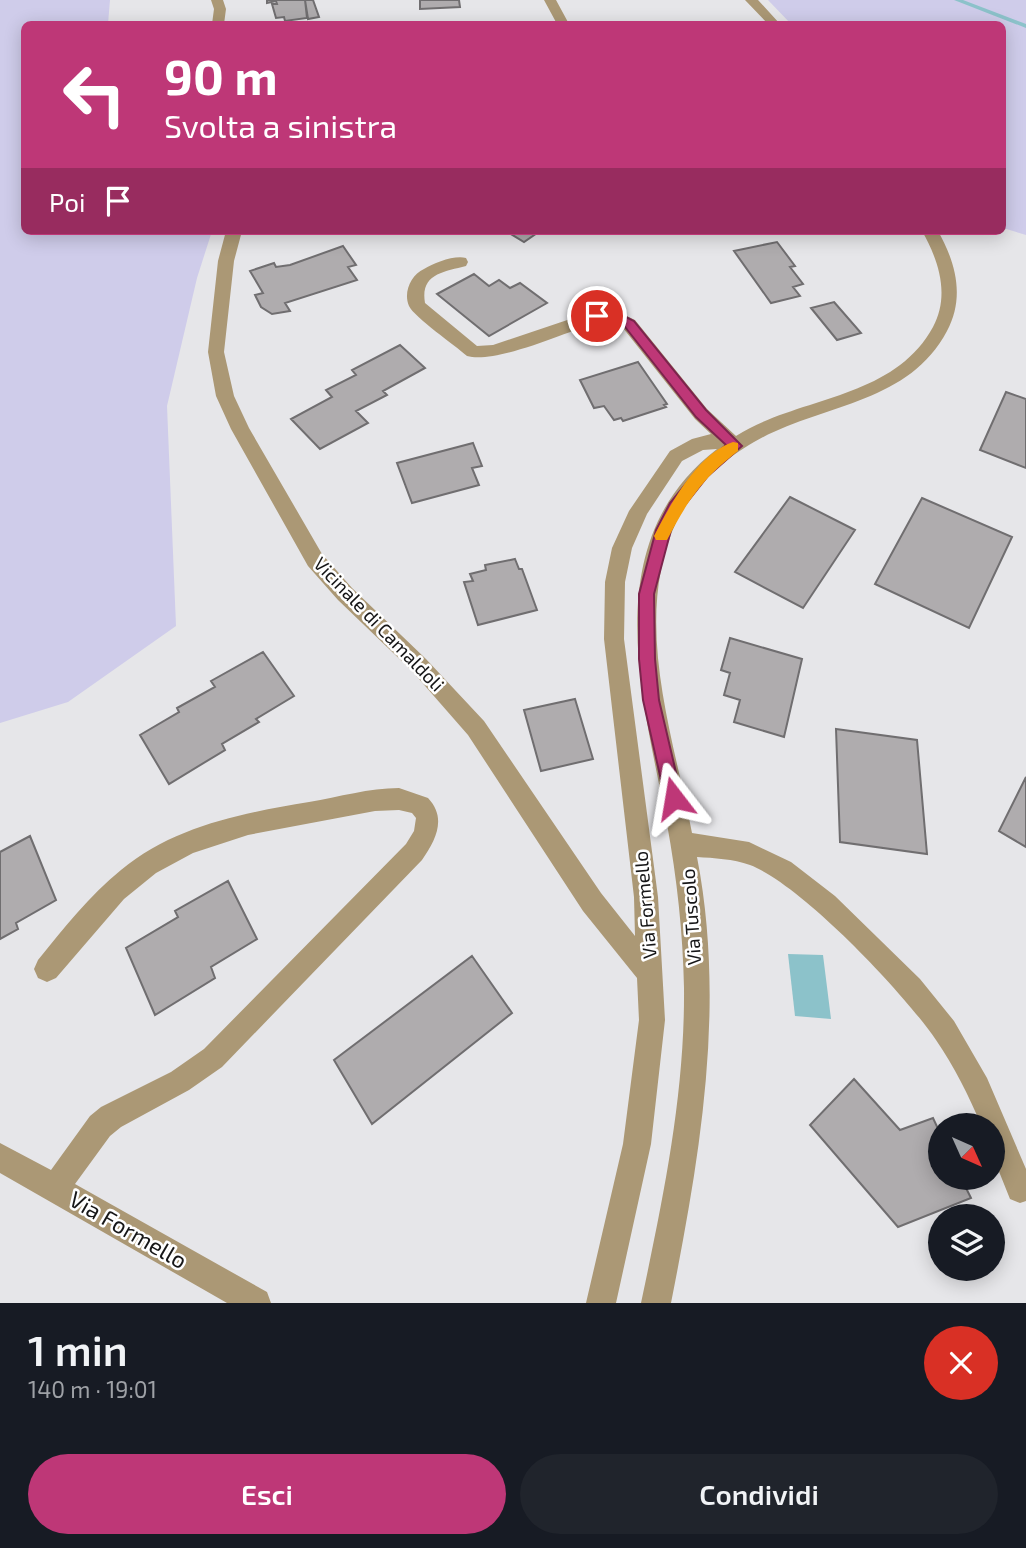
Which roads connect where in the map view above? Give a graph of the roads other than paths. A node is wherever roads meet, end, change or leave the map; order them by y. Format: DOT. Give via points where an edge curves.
graph roads {
  1 [pos="217,0"];
  2 [pos="550,0"];
  3 [pos="751,0"];
  4 [pos="218,21"];
  5 [pos="561,21"];
  6 [pos="771,21"];
  7 [pos="232,235"];
  8 [pos="932,235"];
  9 [pos="460,262"];
  10 [pos="735,446"];
  11 [pos="685,844"];
  12 [pos="47,969"];
  13 [pos="651,975"];
  14 [pos="0,1157"];
  15 [pos="55,1189"];
  16 [pos="1020,1189"];
  17 [pos="256,1303"];
  18 [pos="601,1303"];
  19 [pos="656,1303"];
  1 -- 4 [label="street"];
  2 -- 5 [label="street"];
  3 -- 6 [label="street"];
  7 -- 13 [label="street, Vicinale di Camaldoli" via="216,352 225,396 240,429 315,560 476,728 592,902"];
  8 -- 10 [label="street, Via Tuscolo" via="950,285 946,315 925,353 888,380 773,425"];
  9 -- 10 [label="street" via="418,278 414,296 417,305 472,352 494,351 612,314 629,324 701,414"];
  10 -- 11 [label="street, Via Tuscolo" via="703,472 676,507 664,530 647,594 653,715"];
  10 -- 13 [label="street, Via Formello" via="712,441 676,456 639,511 622,548 615,582 614,639"];
  11 -- 16 [label="street" via="740,851 774,864 806,886 891,967 961,1057"];
  11 -- 19 [label="street, Via Tuscolo" via="696,971 691,1106"];
  12 -- 15 [label="street" via="130,877 187,844 291,816 383,800 407,800 427,816 428,833 414,852 241,1032 180,1081 100,1126"];
  13 -- 18 [label="street, Via Formello" via="650,1049 642,1112"];
  14 -- 15 [label="street, Via Formello"];
  15 -- 17 [label="street, Via Formello"];
}
